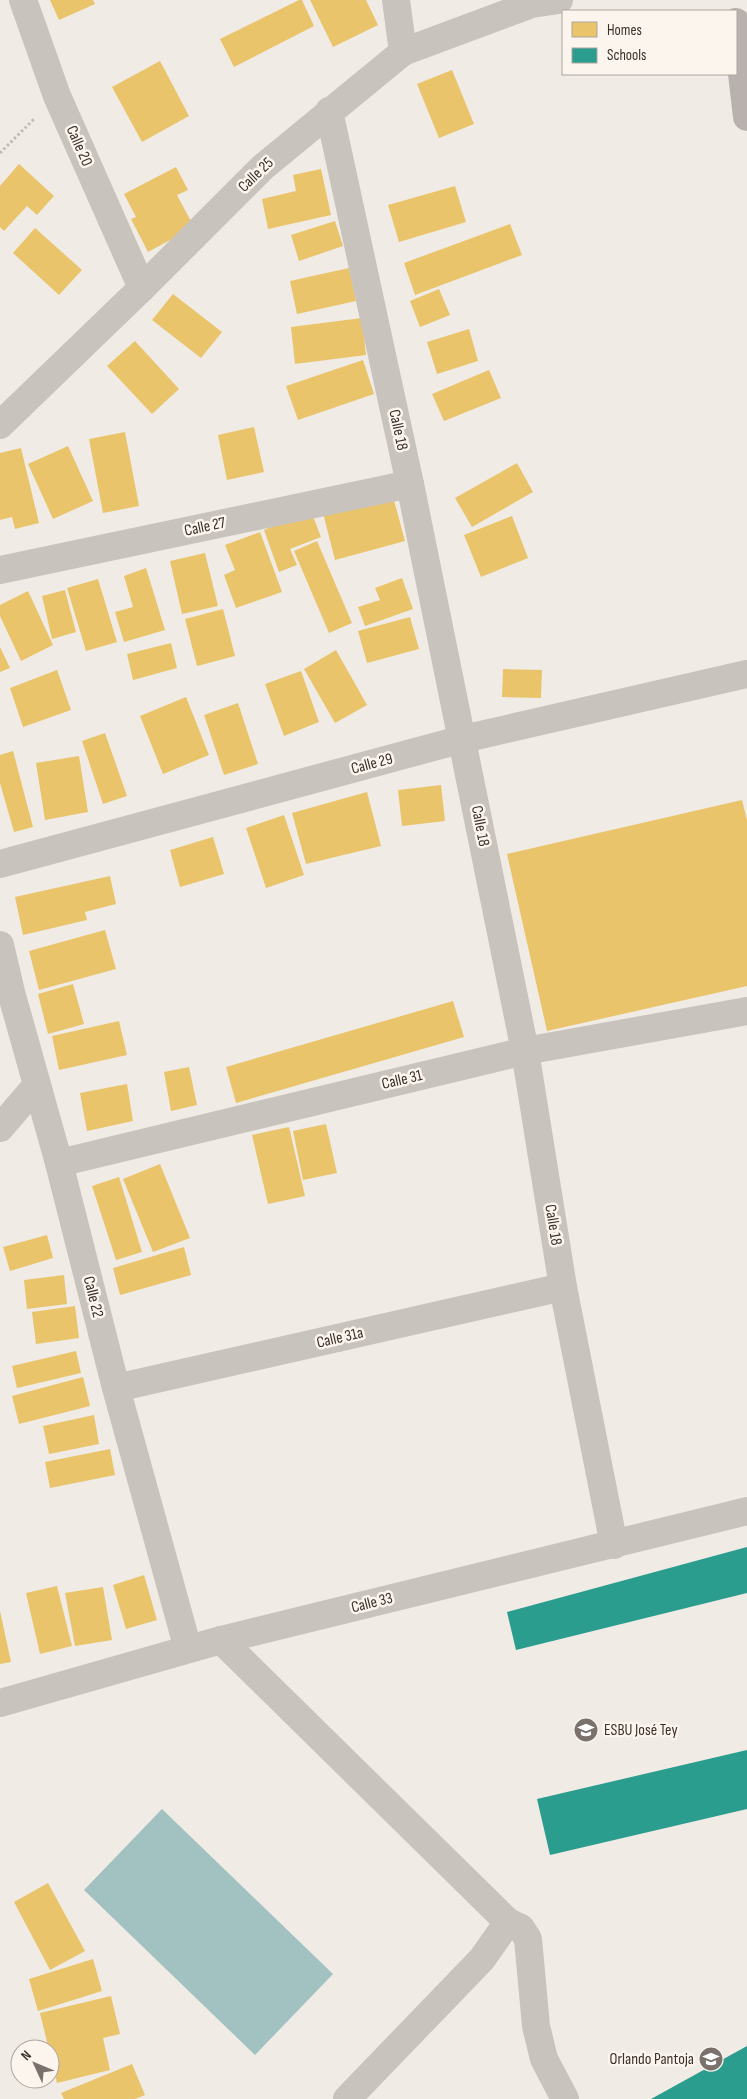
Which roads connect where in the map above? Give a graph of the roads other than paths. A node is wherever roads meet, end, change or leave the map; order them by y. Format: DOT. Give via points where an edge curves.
graph roads {
  1 [pos="24,0"];
  2 [pos="396,0"];
  3 [pos="559,0"];
  4 [pos="738,23"];
  5 [pos="403,52"];
  6 [pos="329,111"];
  7 [pos="747,117"];
  8 [pos="142,288"];
  9 [pos="0,424"];
  10 [pos="410,484"];
  11 [pos="0,570"];
  12 [pos="747,674"];
  13 [pos="463,739"];
  14 [pos="0,864"];
  15 [pos="0,946"];
  16 [pos="6,987"];
  17 [pos="747,1011"];
  18 [pos="525,1051"];
  19 [pos="37,1085"];
  20 [pos="0,1128"];
  21 [pos="59,1163"];
  22 [pos="563,1287"];
  23 [pos="116,1388"];
  24 [pos="747,1511"];
  25 [pos="614,1545"];
  26 [pos="221,1640"];
  27 [pos="188,1649"];
  28 [pos="0,1703"];
  29 [pos="508,1922"];
  30 [pos="347,2099"];
  31 [pos="565,2099"];
  1 -- 8 [label="street, Calle 20" via="57,96"];
  2 -- 5 [label="street"];
  3 -- 5 [label="street, Calle 25" via="532,4"];
  4 -- 7 [label="main road"];
  5 -- 6 [label="street, Calle 25"];
  6 -- 8 [label="street, Calle 25" via="263,166"];
  6 -- 10 [label="street, Calle 18"];
  8 -- 9 [label="street, Calle 25"];
  10 -- 11 [label="street, Calle 27"];
  10 -- 13 [label="street, Calle 18"];
  12 -- 13 [label="street, Calle 29"];
  13 -- 14 [label="street, Calle 29"];
  13 -- 18 [label="street, Calle 18"];
  15 -- 16 [label="street, Calle 22"];
  16 -- 19 [label="street, Calle 22"];
  17 -- 18 [label="street, Calle 31"];
  18 -- 21 [label="street, Calle 31"];
  18 -- 22 [label="street, Calle 18"];
  19 -- 20 [label="street"];
  19 -- 21 [label="street, Calle 22"];
  21 -- 23 [label="street, Calle 22"];
  22 -- 23 [label="street, Calle 31a"];
  22 -- 25 [label="street, Calle 18"];
  23 -- 27 [label="street, Calle 22"];
  24 -- 25 [label="street, Calle 33"];
  25 -- 26 [label="street, Calle 33"];
  26 -- 27 [label="street, Calle 33"];
  26 -- 29 [label="street"];
  27 -- 28 [label="street, Calle 33"];
  29 -- 30 [label="street" via="482,1959"];
  29 -- 31 [label="street" via="520,1928 528,1939 536,2026 544,2059"];
}
